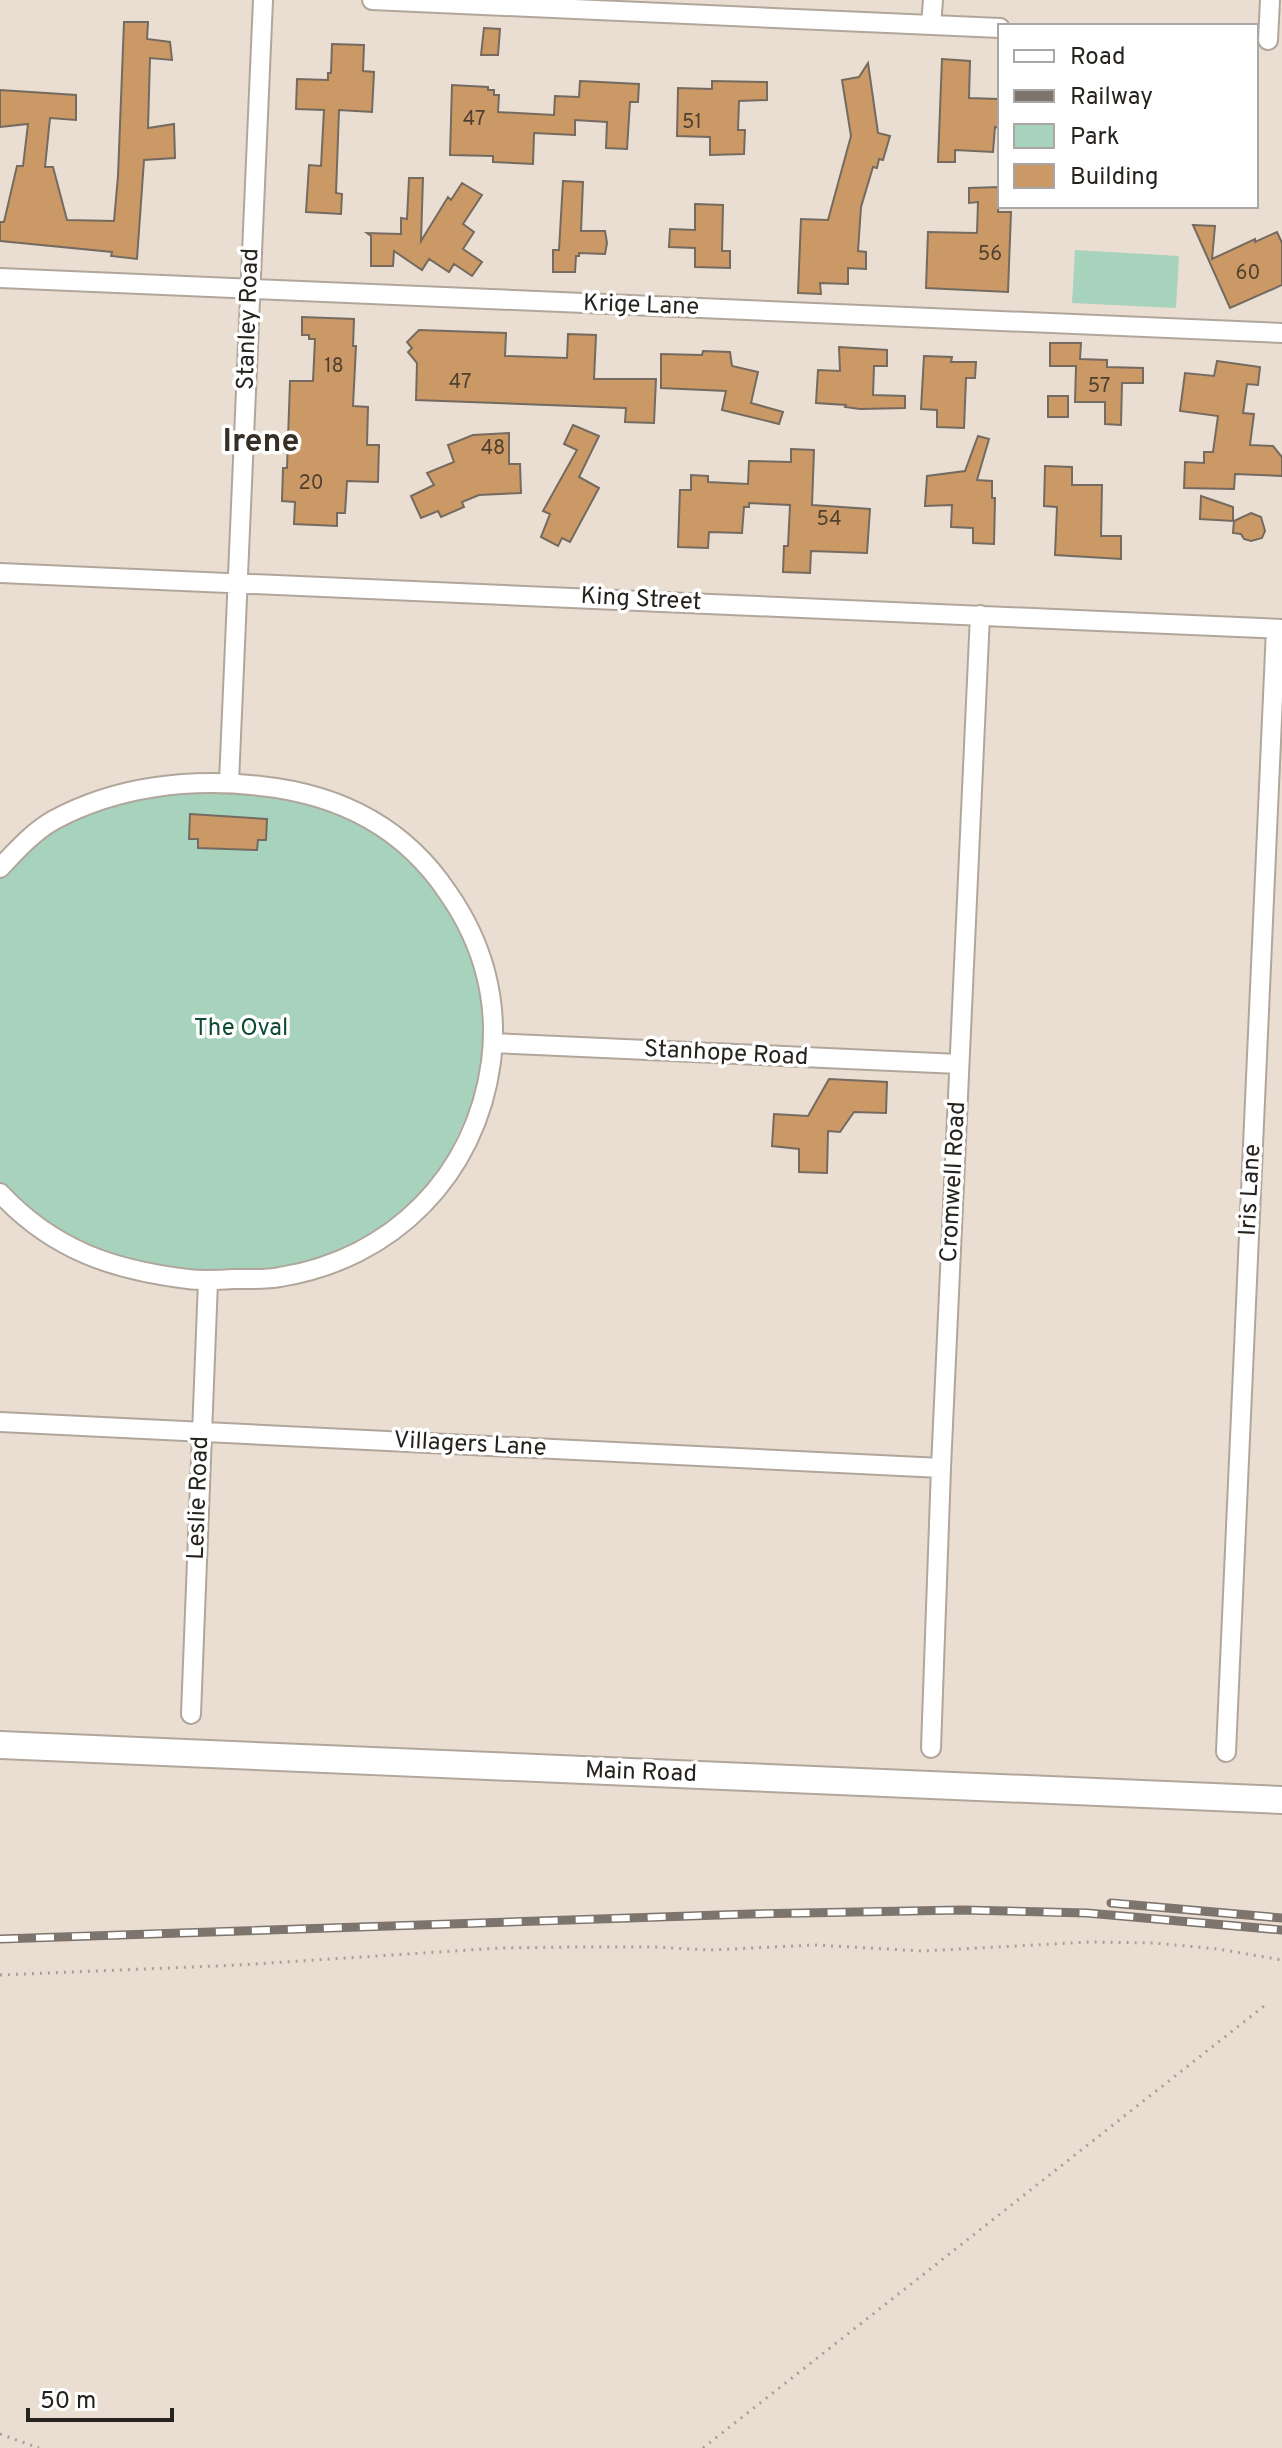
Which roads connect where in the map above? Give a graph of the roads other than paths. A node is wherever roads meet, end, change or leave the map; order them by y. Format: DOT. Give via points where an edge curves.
graph roads {
  1 [pos="263,0"];
  2 [pos="372,0"];
  3 [pos="933,0"];
  4 [pos="1270,0"];
  5 [pos="597,5"];
  6 [pos="931,25"];
  7 [pos="998,28"];
  8 [pos="1269,40"];
  9 [pos="0,278"];
  10 [pos="250,289"];
  11 [pos="1282,333"];
  12 [pos="0,573"];
  13 [pos="237,583"];
  14 [pos="980,615"];
  15 [pos="1279,629"];
  16 [pos="229,782"];
  17 [pos="0,868"];
  18 [pos="493,1043"];
  19 [pos="959,1064"];
  20 [pos="0,1193"];
  21 [pos="208,1281"];
  22 [pos="0,1422"];
  23 [pos="201,1432"];
  24 [pos="941,1468"];
  25 [pos="191,1714"];
  26 [pos="0,1745"];
  27 [pos="931,1748"];
  28 [pos="1226,1752"];
  29 [pos="1282,1800"];
  1 -- 10 [label="street, Stanley Road"];
  2 -- 5 [label="street"];
  3 -- 6 [label="street"];
  4 -- 8 [label="street"];
  5 -- 6 [label="street"];
  6 -- 7 [label="street"];
  9 -- 10 [label="street, Krige Lane"];
  10 -- 11 [label="street, Krige Lane"];
  10 -- 13 [label="street, Stanley Road"];
  12 -- 13 [label="street, King Street"];
  13 -- 14 [label="street, King Street"];
  13 -- 16 [label="street, Stanley Road"];
  14 -- 15 [label="street, King Street"];
  14 -- 19 [label="street, Cromwell Road"];
  15 -- 28 [label="street, Iris Lane"];
  16 -- 17 [label="street" via="115,795 47,825"];
  16 -- 18 [label="street" via="288,789 342,805 392,832 425,861 476,942 491,999"];
  18 -- 19 [label="street, Stanhope Road"];
  18 -- 21 [label="street" via="474,1128 454,1166 410,1218 364,1250 326,1266 277,1278"];
  19 -- 24 [label="street, Cromwell Road"];
  20 -- 21 [label="street" via="38,1227 95,1260 145,1274"];
  21 -- 23 [label="street, Leslie Road"];
  22 -- 23 [label="street, Villagers Lane"];
  23 -- 24 [label="street, Villagers Lane"];
  23 -- 25 [label="street, Leslie Road"];
  24 -- 27 [label="street, Cromwell Road"];
  26 -- 29 [label="main road, Main Road"];
}
